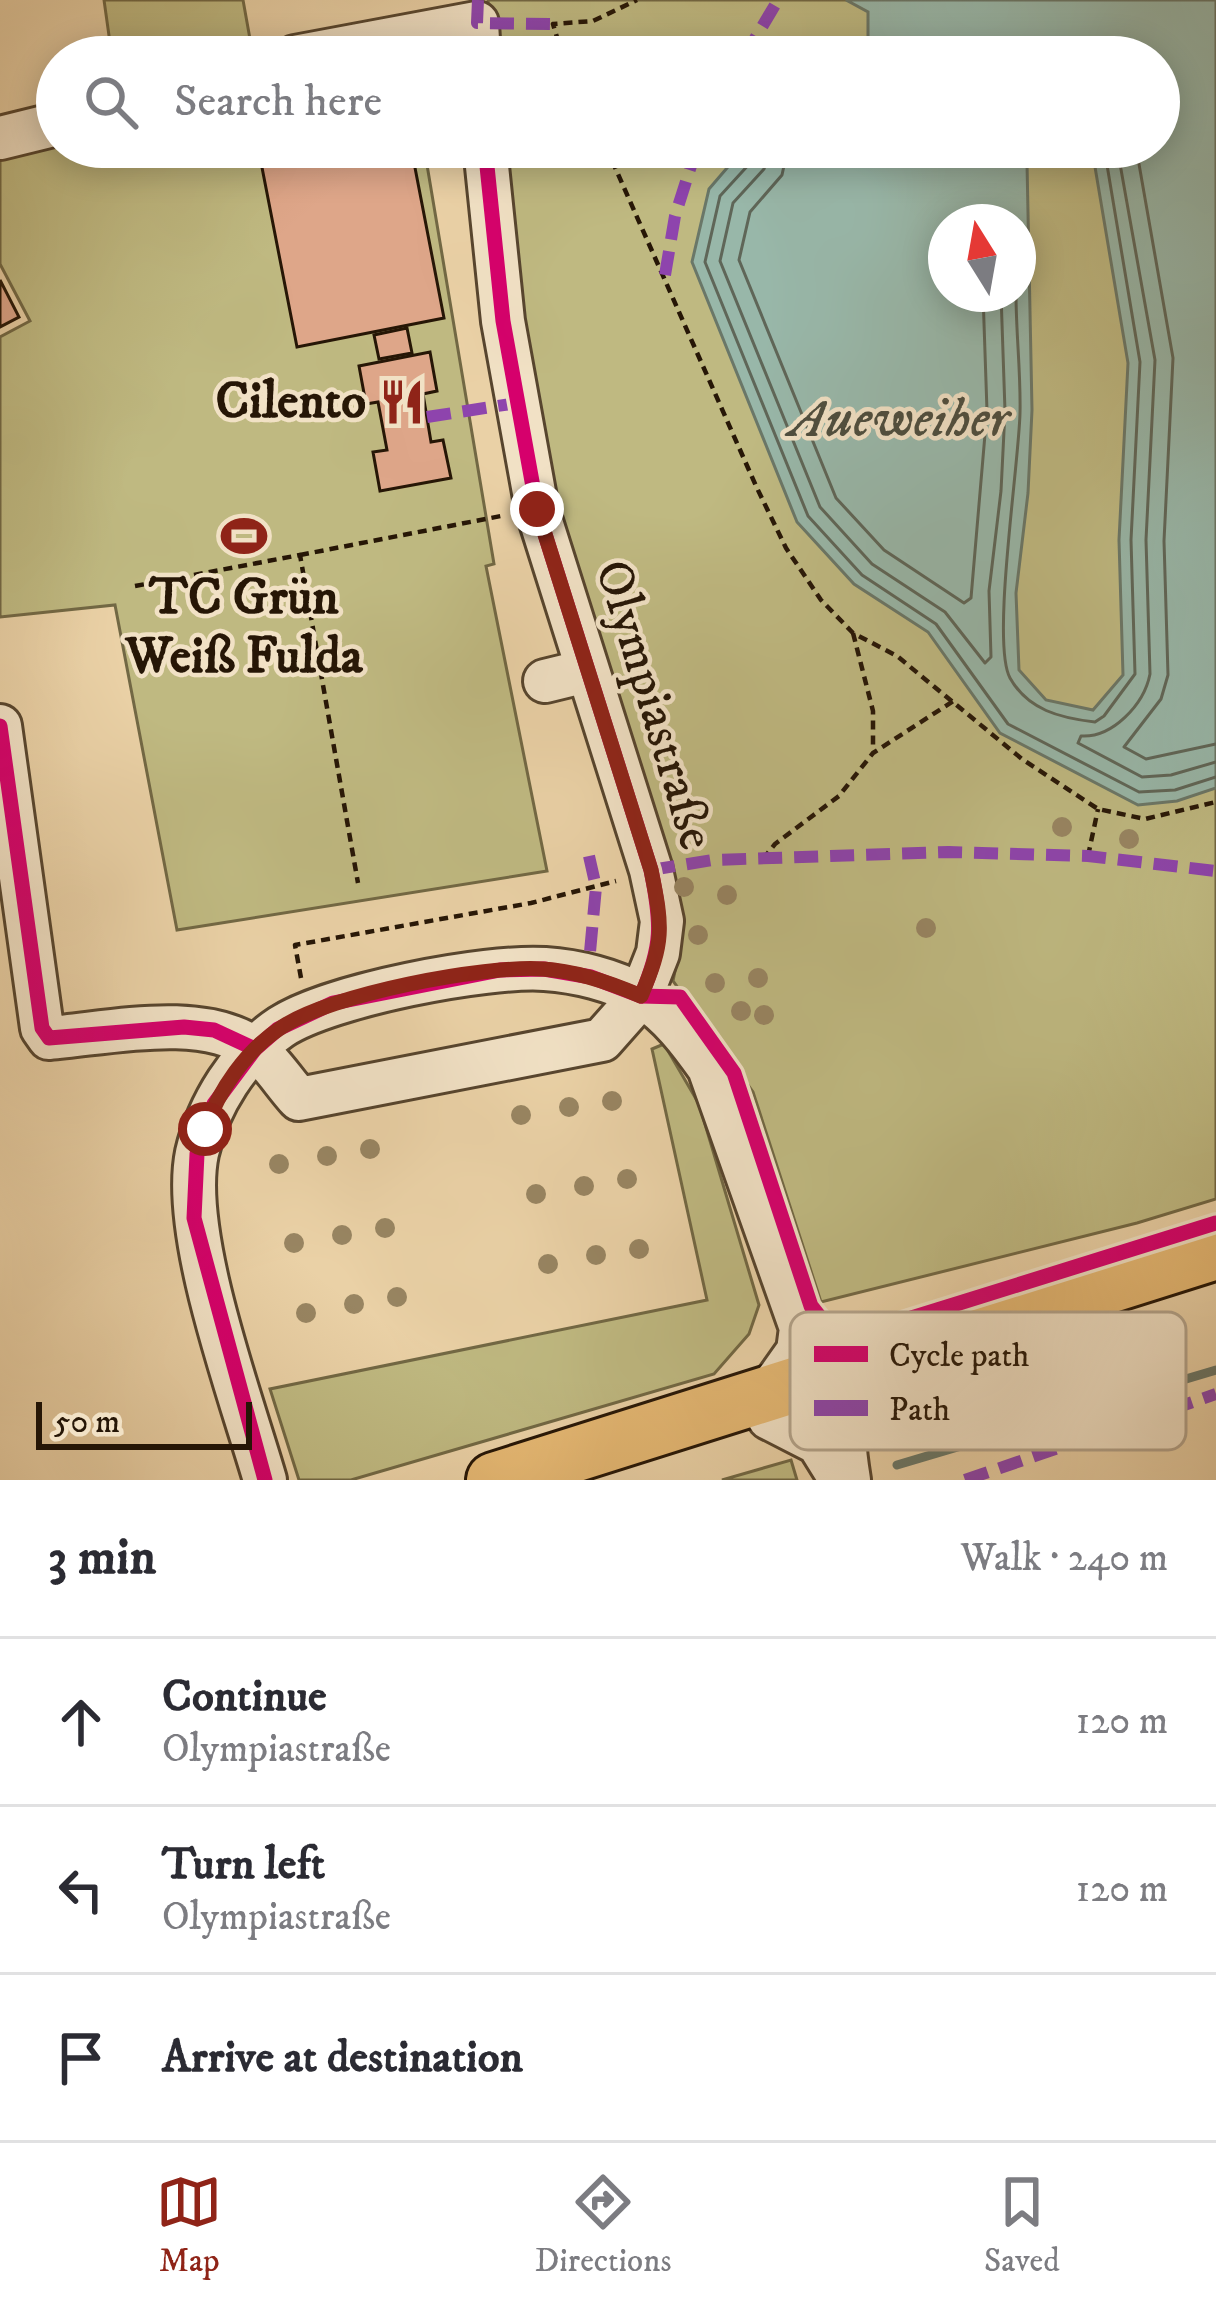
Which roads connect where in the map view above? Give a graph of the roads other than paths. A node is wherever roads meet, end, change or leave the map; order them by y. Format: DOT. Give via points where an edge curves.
graph roads {
  1 [pos="407,36"];
  2 [pos="478,36"];
  3 [pos="36,129"];
  4 [pos="0,138"];
  5 [pos="486,168"];
  6 [pos="0,726"];
  7 [pos="641,996"];
  8 [pos="255,1049"];
  9 [pos="1216,1252"];
  10 [pos="1216,1272"];
  11 [pos="795,1312"];
  12 [pos="1047,1312"];
  13 [pos="1081,1312"];
  14 [pos="790,1366"];
  15 [pos="790,1400"];
  16 [pos="768,1407"];
  17 [pos="790,1423"];
  18 [pos="823,1450"];
  19 [pos="844,1450"];
  20 [pos="265,1480"];
  21 [pos="494,1480"];
  22 [pos="555,1480"];
  23 [pos="845,1480"];
  1 -- 2 [label="street" via="477,23"];
  3 -- 4 [label="street"];
  5 -- 7 [label="street, Olympiastraße" via="506,341 566,676 651,870 662,921"];
  6 -- 8 [label="street" via="33,1036 184,1027 214,1030"];
  7 -- 8 [label="street" via="591,977 500,970 333,1003"];
  7 -- 8 [label="street" via="602,1040 299,1099"];
  7 -- 11 [label="street" via="709,1068"];
  8 -- 20 [label="street" via="205,1129 194,1218"];
  9 -- 12 [label="main road"];
  10 -- 13 [label="main road"];
  14 -- 16 [label="street"];
  15 -- 16 [label="main road"];
  16 -- 17 [label="street"];
  16 -- 21 [label="main road"];
  16 -- 22 [label="main road"];
  18 -- 23 [label="street"];
  19 -- 23 [label="street"];
}
